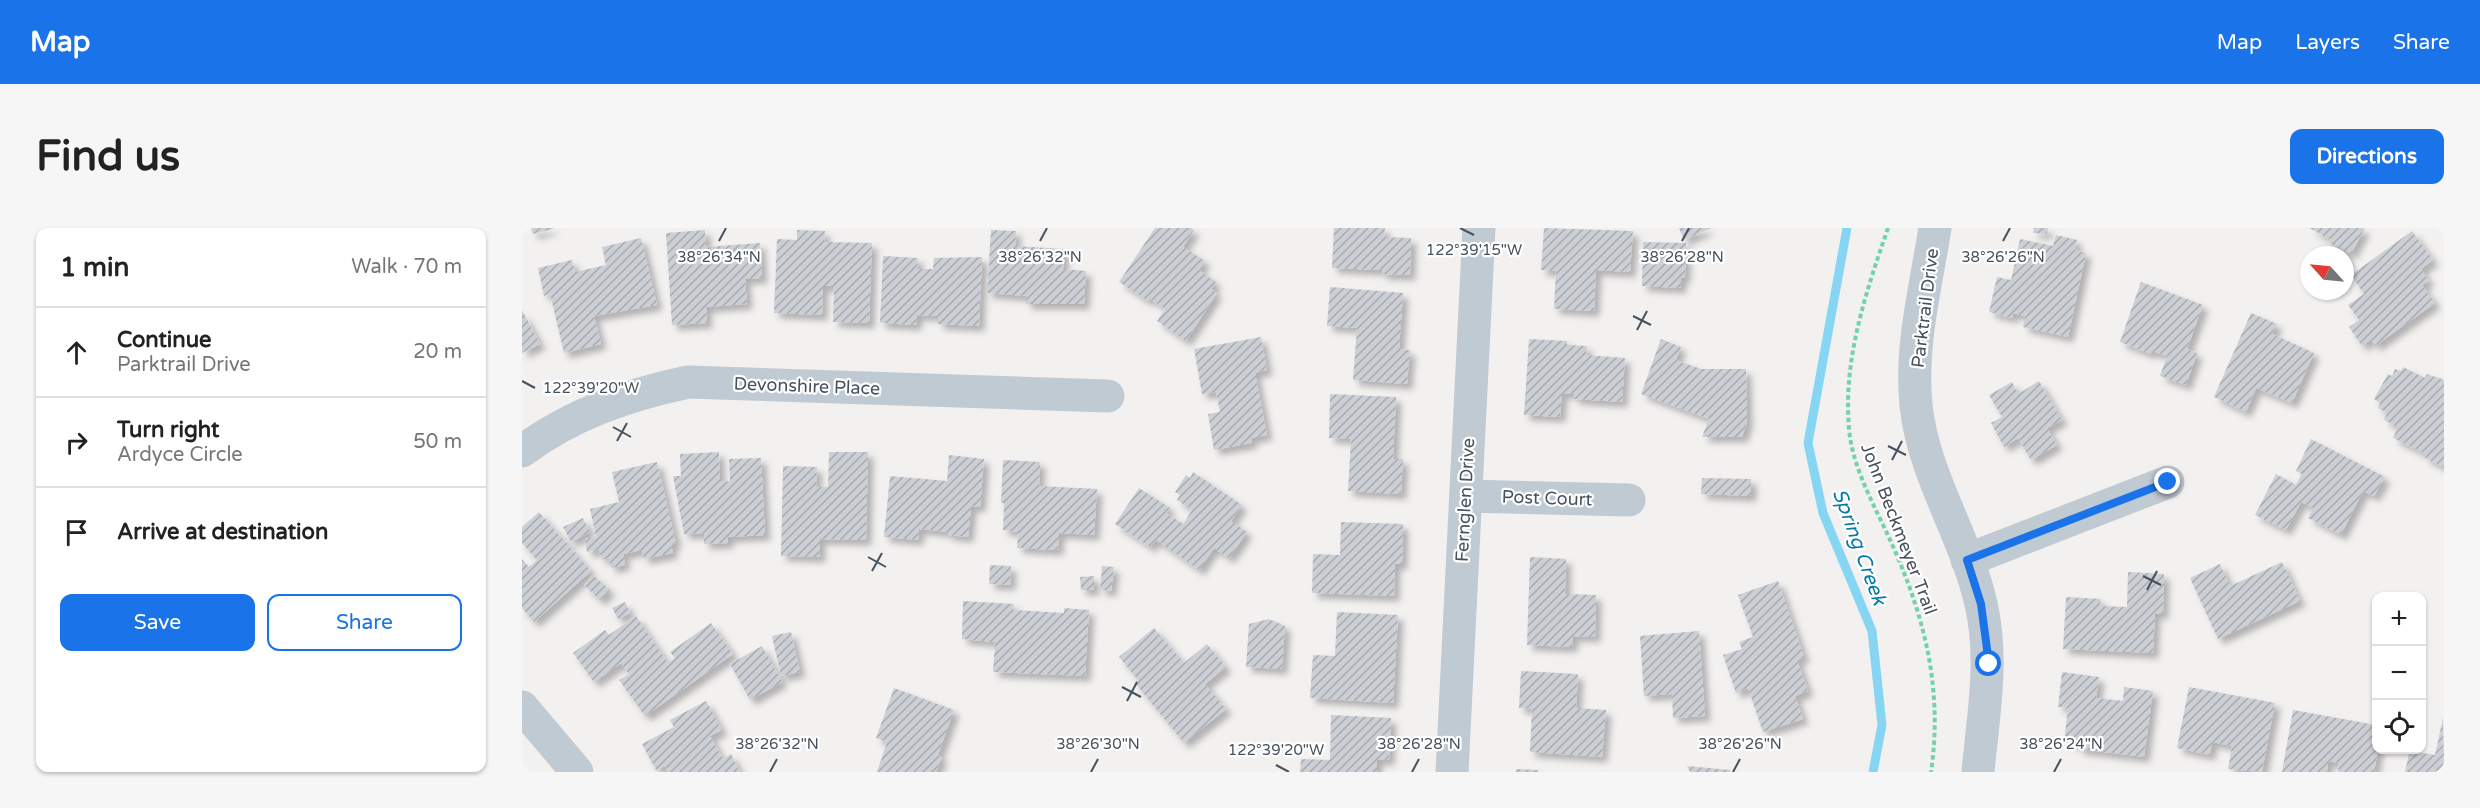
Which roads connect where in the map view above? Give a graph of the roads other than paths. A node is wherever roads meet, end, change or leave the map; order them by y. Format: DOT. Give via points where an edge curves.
graph roads {
  1 [pos="1479,228"];
  2 [pos="1935,228"];
  3 [pos="1108,396"];
  4 [pos="522,451"];
  5 [pos="2168,482"];
  6 [pos="1466,496"];
  7 [pos="1629,500"];
  8 [pos="1967,560"];
  9 [pos="522,707"];
  10 [pos="577,772"];
  11 [pos="1452,772"];
  12 [pos="1978,772"];
  1 -- 6 [label="street, Fernglen Drive"];
  2 -- 8 [label="street, Parktrail Drive" via="1916,357 1916,405 1927,454"];
  3 -- 4 [label="street, Devonshire Place" via="688,382 599,406"];
  5 -- 8 [label="street"];
  6 -- 7 [label="street, Post Court"];
  6 -- 11 [label="street, Fernglen Drive"];
  8 -- 12 [label="street, Parktrail Drive" via="1981,604 1989,664"];
  9 -- 10 [label="street"];
}
